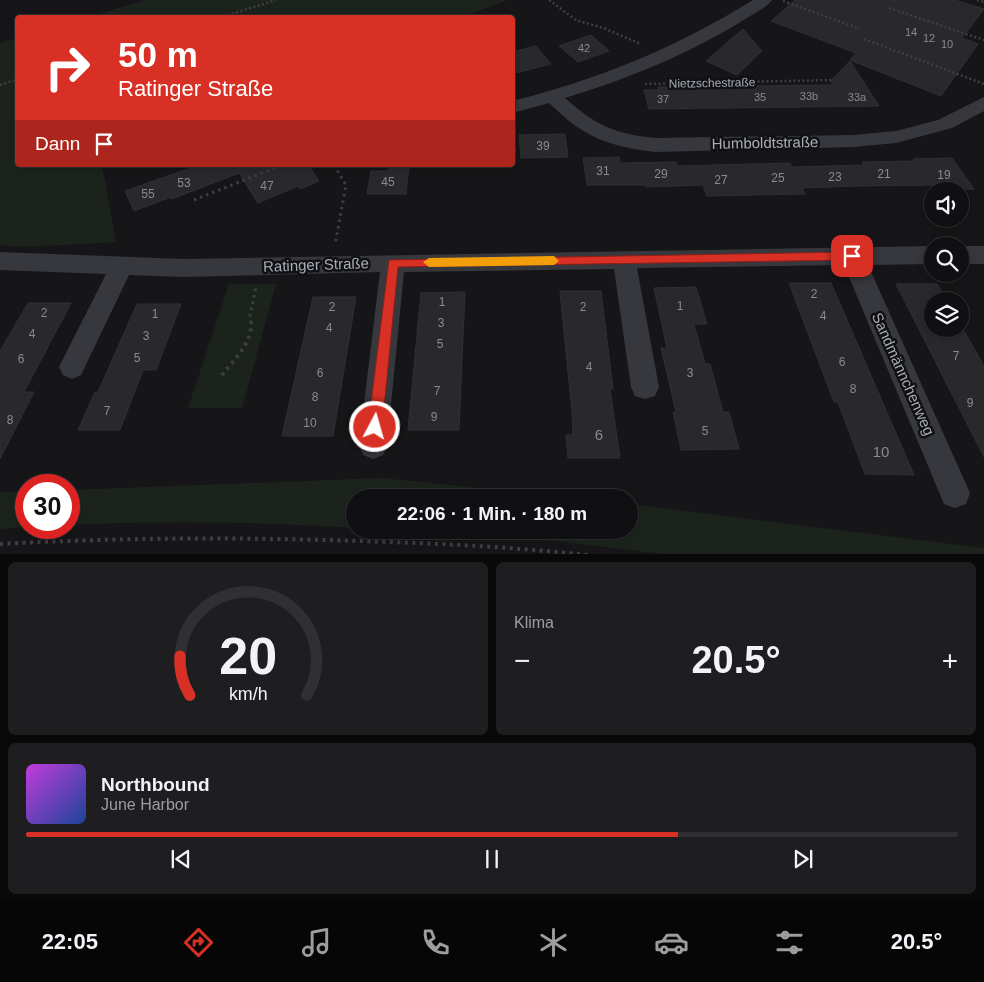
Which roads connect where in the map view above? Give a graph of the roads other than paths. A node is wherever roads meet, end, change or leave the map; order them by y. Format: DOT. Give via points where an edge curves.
graph roads {
  1 [pos="764,0"];
  2 [pos="553,97"];
  3 [pos="984,103"];
  4 [pos="515,106"];
  5 [pos="969,255"];
  6 [pos="984,255"];
  7 [pos="852,256"];
  8 [pos="924,256"];
  9 [pos="0,260"];
  10 [pos="624,260"];
  11 [pos="393,263"];
  12 [pos="121,267"];
  13 [pos="72,367"];
  14 [pos="645,387"];
  15 [pos="373,445"];
  16 [pos="955,493"];
  1 -- 2 [label="street, Nietzschestraße" via="665,54"];
  2 -- 3 [label="street, Humboldtstraße" via="581,123 601,134 625,142 655,145 853,141 896,137 945,124"];
  2 -- 4 [label="street, Nietzschestraße"];
  5 -- 6 [label="street"];
  7 -- 8 [label="street, Ratinger Straße"];
  7 -- 10 [label="street, Ratinger Straße"];
  7 -- 16 [label="street, Sandmännchenweg"];
  9 -- 12 [label="street, Ratinger Straße"];
  10 -- 11 [label="street, Ratinger Straße"];
  10 -- 14 [label="street"];
  11 -- 12 [label="street, Ratinger Straße"];
  11 -- 15 [label="street"];
  12 -- 13 [label="street"];
}
